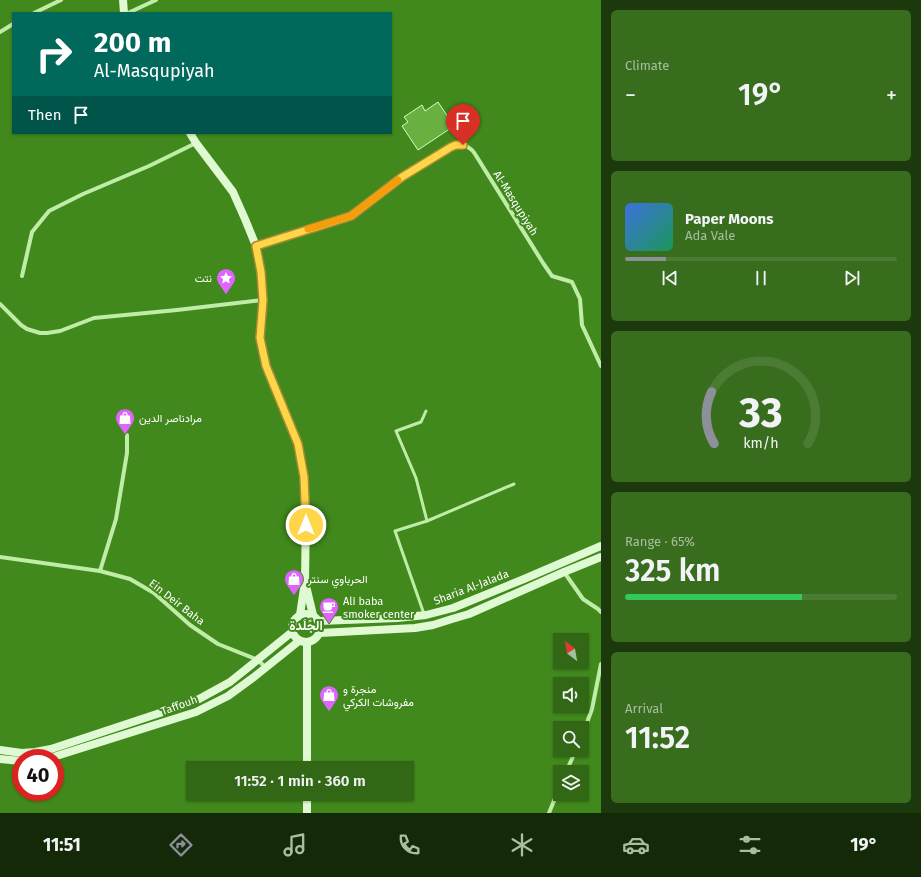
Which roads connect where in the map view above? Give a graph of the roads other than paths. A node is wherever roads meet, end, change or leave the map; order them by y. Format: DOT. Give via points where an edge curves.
graph roads {
  1 [pos="61,0"];
  2 [pos="123,0"];
  3 [pos="156,0"];
  4 [pos="36,12"];
  5 [pos="124,12"];
  6 [pos="130,12"];
  7 [pos="12,25"];
  8 [pos="0,32"];
  9 [pos="191,134"];
  10 [pos="196,143"];
  11 [pos="256,246"];
  12 [pos="22,276"];
  13 [pos="263,300"];
  14 [pos="0,304"];
  15 [pos="601,366"];
  16 [pos="426,411"];
  17 [pos="127,434"];
  18 [pos="514,484"];
  19 [pos="427,521"];
  20 [pos="601,546"];
  21 [pos="0,557"];
  22 [pos="601,557"];
  23 [pos="556,565"];
  24 [pos="100,571"];
  25 [pos="564,572"];
  26 [pos="305,581"];
  27 [pos="601,612"];
  28 [pos="300,615"];
  29 [pos="424,616"];
  30 [pos="316,618"];
  31 [pos="292,632"];
  32 [pos="320,633"];
  33 [pos="303,641"];
  34 [pos="258,660"];
  35 [pos="601,664"];
  36 [pos="266,668"];
  37 [pos="588,721"];
  38 [pos="0,750"];
  39 [pos="64,754"];
  40 [pos="0,759"];
  41 [pos="12,760"];
  42 [pos="307,761"];
  43 [pos="307,801"];
  44 [pos="554,801"];
  45 [pos="307,813"];
  46 [pos="549,813"];
  1 -- 4 [label="street"];
  2 -- 5 [label="street"];
  3 -- 6 [label="street"];
  7 -- 8 [label="street"];
  9 -- 10 [label="street"];
  10 -- 11 [label="street" via="233,192"];
  10 -- 12 [label="street" via="49,211 32,232"];
  11 -- 13 [label="street"];
  11 -- 15 [label="street, Al-Masqupiyah" via="351,216 402,177 451,147 466,146 475,154 552,276 572,282 580,299 582,325"];
  13 -- 14 [label="street" via="94,318 60,331 47,333 40,333 21,325"];
  13 -- 26 [label="street" via="260,338 266,366 298,444 304,477"];
  16 -- 19 [label="lane" via="421,422 396,431 416,478"];
  17 -- 24 [label="street" via="127,453 116,519"];
  18 -- 19 [label="lane"];
  19 -- 29 [label="lane" via="395,531"];
  20 -- 23 [label="street, Sharia Al-Jalada"];
  21 -- 24 [label="street, Ein Deir Baha"];
  22 -- 25 [label="street, Sharia Al-Jalada"];
  23 -- 25 [label="street"];
  23 -- 29 [label="street, Sharia Al-Jalada" via="453,608"];
  24 -- 34 [label="street, Ein Deir Baha" via="130,579 154,593 190,625 218,644"];
  25 -- 27 [label="street" via="583,599"];
  25 -- 32 [label="street, Sharia Al-Jalada" via="469,614 433,625"];
  26 -- 28 [label="street"];
  26 -- 30 [label="street"];
  28 -- 30 [label="street" via="308,614"];
  28 -- 31 [label="street" via="293,621"];
  29 -- 30 [label="street, Sharia Al-Jalada"];
  30 -- 32 [label="street"];
  31 -- 33 [label="street" via="296,638"];
  31 -- 34 [label="street"];
  32 -- 33 [label="street" via="315,639"];
  33 -- 36 [label="street, Taffouh"];
  33 -- 42 [label="street"];
  34 -- 36 [label="street, Ein Deir Baha"];
  34 -- 38 [label="street" via="230,682 199,699 175,708 51,749 22,753"];
  35 -- 37 [label="street"];
  36 -- 39 [label="street, Taffouh" via="228,696 196,712"];
  40 -- 41 [label="street"];
  43 -- 45 [label="street"];
  44 -- 46 [label="street"];
}
